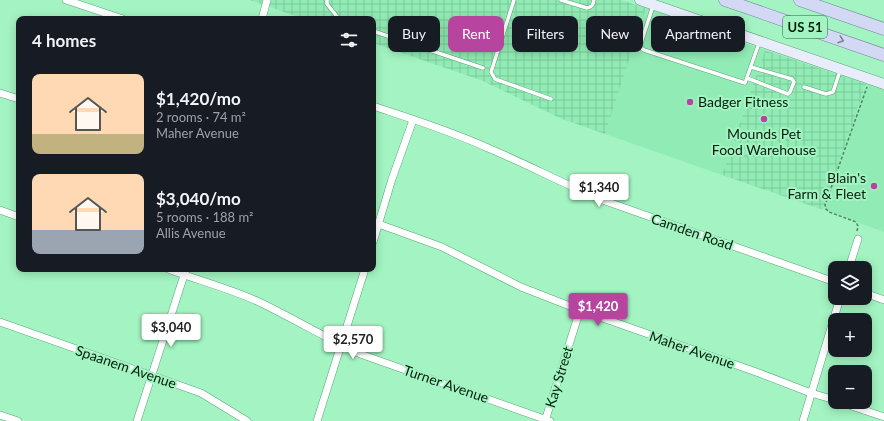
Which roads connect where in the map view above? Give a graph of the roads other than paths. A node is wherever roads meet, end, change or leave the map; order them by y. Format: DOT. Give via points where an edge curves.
graph roads {
  1 [pos="66,0"];
  2 [pos="267,0"];
  3 [pos="327,0"];
  4 [pos="514,0"];
  5 [pos="561,0"];
  6 [pos="594,0"];
  7 [pos="640,0"];
  8 [pos="725,0"];
  9 [pos="800,0"];
  10 [pos="654,5"];
  11 [pos="114,16"];
  12 [pos="263,16"];
  13 [pos="337,16"];
  14 [pos="884,29"];
  15 [pos="376,32"];
  16 [pos="759,42"];
  17 [pos="884,55"];
  18 [pos="751,67"];
  19 [pos="483,68"];
  20 [pos="840,70"];
  21 [pos="747,78"];
  22 [pos="884,84"];
  23 [pos="804,87"];
  24 [pos="0,93"];
  25 [pos="16,98"];
  26 [pos="551,99"];
  27 [pos="376,107"];
  28 [pos="413,120"];
  29 [pos="0,210"];
  30 [pos="16,216"];
  31 [pos="376,223"];
  32 [pos="858,239"];
  33 [pos="851,261"];
  34 [pos="185,272"];
  35 [pos="364,272"];
  36 [pos="828,280"];
  37 [pos="872,296"];
  38 [pos="884,300"];
  39 [pos="838,305"];
  40 [pos="580,310"];
  41 [pos="0,322"];
  42 [pos="341,345"];
  43 [pos="151,376"];
  44 [pos="811,393"];
  45 [pos="828,398"];
  46 [pos="861,409"];
  47 [pos="0,415"];
  48 [pos="884,417"];
  49 [pos="547,420"];
  50 [pos="18,421"];
  51 [pos="137,421"];
  52 [pos="247,421"];
  53 [pos="317,421"];
  54 [pos="803,421"];
  1 -- 11 [label="street"];
  2 -- 12 [label="street"];
  3 -- 13 [label="lane" via="327,4"];
  4 -- 26 [label="lane" via="491,72 494,79"];
  5 -- 6 [label="lane" via="587,8 590,8"];
  7 -- 10 [label="street"];
  8 -- 17 [label="main road, US 51, one-way"];
  9 -- 14 [label="main road, US 51"];
  10 -- 16 [label="street"];
  10 -- 21 [label="lane" via="641,48 741,82 745,83"];
  15 -- 19 [label="lane"];
  16 -- 18 [label="lane"];
  16 -- 20 [label="street"];
  18 -- 21 [label="lane"];
  18 -- 21 [label="lane" via="792,79 794,82 788,94"];
  20 -- 22 [label="street"];
  20 -- 23 [label="lane" via="832,92 826,94"];
  24 -- 25 [label="street"];
  27 -- 28 [label="street, Camden Road"];
  28 -- 31 [label="street"];
  28 -- 36 [label="street, Camden Road" via="488,147 591,195"];
  29 -- 30 [label="street"];
  31 -- 40 [label="street, Maher Avenue" via="442,247 522,287"];
  32 -- 33 [label="street"];
  34 -- 42 [label="street, Turner Avenue" via="256,301"];
  34 -- 43 [label="street"];
  35 -- 42 [label="street"];
  37 -- 38 [label="street"];
  39 -- 44 [label="street"];
  40 -- 44 [label="street, Maher Avenue"];
  40 -- 49 [label="street, Kay Street"];
  41 -- 43 [label="street, Spaanem Avenue"];
  42 -- 49 [label="street, Turner Avenue"];
  42 -- 53 [label="street"];
  43 -- 51 [label="street"];
  43 -- 52 [label="street, Spaanem Avenue" via="201,393"];
  44 -- 45 [label="street, Maher Avenue"];
  44 -- 54 [label="street"];
  46 -- 48 [label="street"];
  47 -- 50 [label="street"];
}
